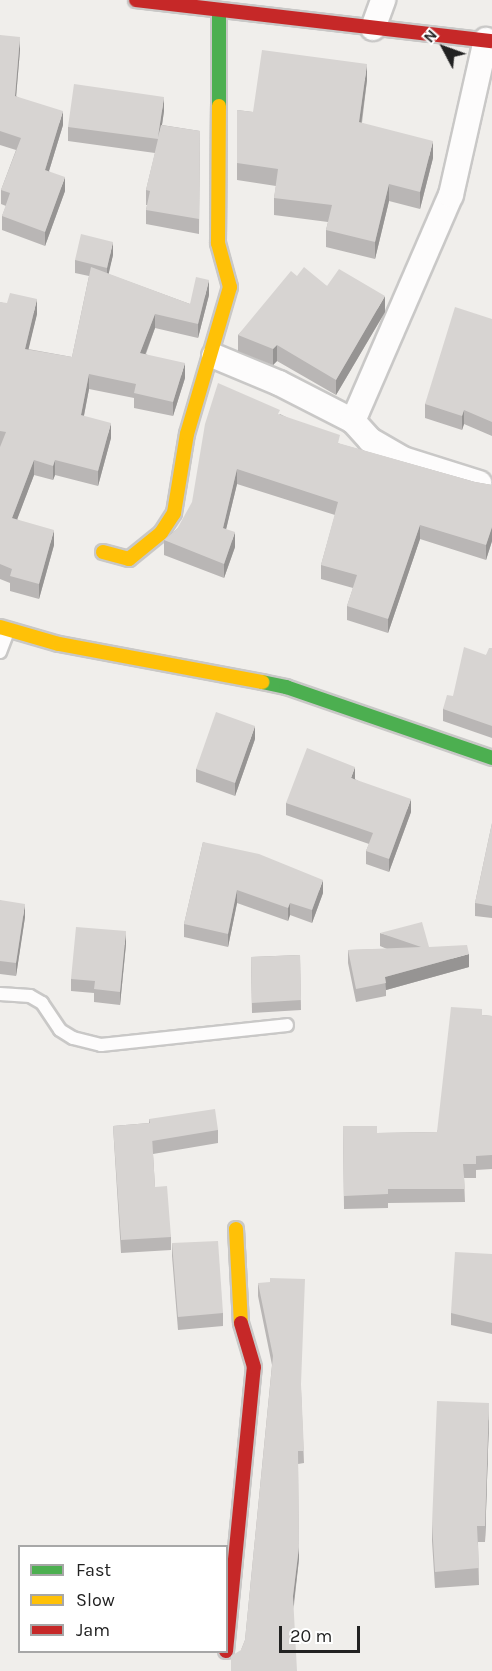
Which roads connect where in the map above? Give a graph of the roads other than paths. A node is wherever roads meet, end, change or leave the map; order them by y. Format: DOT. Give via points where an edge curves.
graph roads {
  1 [pos="136,0"];
  2 [pos="382,0"];
  3 [pos="219,10"];
  4 [pos="373,28"];
  5 [pos="489,41"];
  6 [pos="214,356"];
  7 [pos="353,421"];
  8 [pos="479,483"];
  9 [pos="103,552"];
  10 [pos="4,628"];
  11 [pos="0,652"];
  12 [pos="492,758"];
  13 [pos="0,994"];
  14 [pos="286,1025"];
  15 [pos="236,1228"];
  16 [pos="228,1631"];
  17 [pos="226,1653"];
  18 [pos="225,1671"];
  1 -- 3 [label="street"];
  2 -- 4 [label="street"];
  3 -- 4 [label="street"];
  3 -- 6 [label="street" via="218,243 230,287"];
  4 -- 5 [label="street"];
  5 -- 7 [label="street" via="451,195"];
  6 -- 7 [label="street" via="279,383"];
  6 -- 9 [label="street" via="187,434 174,513 161,533 129,559"];
  7 -- 8 [label="street" via="370,440 403,459"];
  10 -- 11 [label="lane"];
  10 -- 12 [label="street" via="59,644 286,687"];
  13 -- 14 [label="lane" via="30,996 42,1003 60,1030 73,1038 102,1045"];
  15 -- 16 [label="street" via="240,1319 254,1367"];
  17 -- 18 [label="street"];
}
